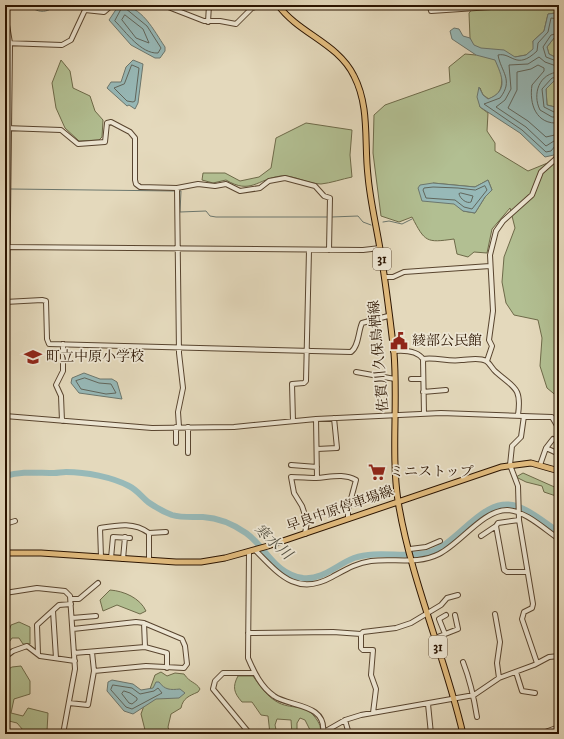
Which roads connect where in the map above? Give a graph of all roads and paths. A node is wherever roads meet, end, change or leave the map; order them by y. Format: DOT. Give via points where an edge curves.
graph roads {
  1 [pos="112,5"];
  2 [pos="163,5"];
  3 [pos="209,5"];
  4 [pos="262,5"];
  5 [pos="278,5"];
  6 [pos="430,5"];
  7 [pos="522,5"];
  8 [pos="5,13"];
  9 [pos="208,22"];
  10 [pos="5,43"];
  11 [pos="10,43"];
  12 [pos="7,128"];
  13 [pos="559,156"];
  14 [pos="177,188"];
  15 [pos="6,247"];
  16 [pos="178,248"];
  17 [pos="380,248"];
  18 [pos="309,250"];
  19 [pos="329,250"];
  20 [pos="490,266"];
  21 [pos="385,277"];
  22 [pos="6,302"];
  23 [pos="388,316"];
  24 [pos="63,344"];
  25 [pos="179,349"];
  26 [pos="307,351"];
  27 [pos="393,351"];
  28 [pos="423,359"];
  29 [pos="487,361"];
  30 [pos="356,372"];
  31 [pos="396,379"];
  32 [pos="411,379"];
  33 [pos="423,379"];
  34 [pos="446,390"];
  35 [pos="423,392"];
  36 [pos="424,414"];
  37 [pos="518,415"];
  38 [pos="5,416"];
  39 [pos="396,416"];
  40 [pos="524,416"];
  41 [pos="334,418"];
  42 [pos="316,419"];
  43 [pos="62,421"];
  44 [pos="293,421"];
  45 [pos="178,427"];
  46 [pos="188,427"];
  47 [pos="559,429"];
  48 [pos="553,439"];
  49 [pos="176,443"];
  50 [pos="546,448"];
  51 [pos="317,449"];
  52 [pos="188,453"];
  53 [pos="559,454"];
  54 [pos="559,459"];
  55 [pos="510,464"];
  56 [pos="292,465"];
  57 [pos="540,465"];
  58 [pos="317,467"];
  59 [pos="557,470"];
  60 [pos="317,478"];
  61 [pos="399,502"];
  62 [pos="519,513"];
  63 [pos="348,519"];
  64 [pos="519,520"];
  65 [pos="14,521"];
  66 [pos="5,524"];
  67 [pos="496,526"];
  68 [pos="166,532"];
  69 [pos="150,533"];
  70 [pos="305,534"];
  71 [pos="481,536"];
  72 [pos="125,537"];
  73 [pos="130,538"];
  74 [pos="559,539"];
  75 [pos="440,541"];
  76 [pos="410,549"];
  77 [pos="252,551"];
  78 [pos="5,553"];
  79 [pos="101,557"];
  80 [pos="111,558"];
  81 [pos="124,559"];
  82 [pos="149,560"];
  83 [pos="412,561"];
  84 [pos="527,572"];
  85 [pos="98,583"];
  86 [pos="5,593"];
  87 [pos="458,595"];
  88 [pos="71,602"];
  89 [pos="53,611"];
  90 [pos="427,613"];
  91 [pos="496,614"];
  92 [pos="446,615"];
  93 [pos="96,616"];
  94 [pos="455,616"];
  95 [pos="72,618"];
  96 [pos="144,623"];
  97 [pos="73,629"];
  98 [pos="248,633"];
  99 [pos="361,634"];
  100 [pos="445,634"];
  101 [pos="435,638"];
  102 [pos="145,647"];
  103 [pos="92,652"];
  104 [pos="74,653"];
  105 [pos="38,654"];
  106 [pos="559,656"];
  107 [pos="5,657"];
  108 [pos="56,658"];
  109 [pos="75,661"];
  110 [pos="463,662"];
  111 [pos="537,663"];
  112 [pos="167,668"];
  113 [pos="94,671"];
  114 [pos="516,672"];
  115 [pos="255,673"];
  116 [pos="499,678"];
  117 [pos="535,693"];
  118 [pos="474,695"];
  119 [pos="455,699"];
  120 [pos="69,702"];
  121 [pos="428,704"];
  122 [pos="373,713"];
  123 [pos="477,717"];
  124 [pos="345,720"];
  125 [pos="559,728"];
  126 [pos="323,733"];
  127 [pos="63,734"];
  128 [pos="250,734"];
  129 [pos="349,734"];
  130 [pos="431,734"];
  131 [pos="463,734"];
  132 [pos="540,734"];
  1 -- 11 [label="street" via="104,12 85,10 71,40 62,45"];
  2 -- 9 [label="street"];
  3 -- 9 [label="street"];
  4 -- 9 [label="street" via="252,8 236,24"];
  5 -- 17 [label="main road, 佐賀川久保鳥栖線 / 31" via="295,22 338,54 354,75 362,94 368,175"];
  6 -- 7 [label="street" via="431,11"];
  8 -- 11 [label="street"];
  10 -- 11 [label="street"];
  11 -- 12 [label="street"];
  12 -- 14 [label="street" via="61,130 78,144 99,144 105,142 107,123 111,122 130,132 135,138 137,186"];
  12 -- 15 [label="street"];
  13 -- 20 [label="street" via="541,172 532,195 499,225 491,247"];
  14 -- 16 [label="street"];
  14 -- 19 [label="street" via="198,184 226,184 236,190 244,190 260,188 269,181 285,178 318,188 324,196 330,198"];
  15 -- 16 [label="street"];
  15 -- 22 [label="street"];
  16 -- 18 [label="street"];
  16 -- 25 [label="street"];
  17 -- 19 [label="street"];
  17 -- 21 [label="main road, 佐賀川久保鳥栖線 / 31"];
  18 -- 19 [label="street"];
  18 -- 26 [label="street"];
  20 -- 21 [label="street" via="404,272 393,277"];
  20 -- 29 [label="street" via="494,311 489,340 492,346"];
  21 -- 23 [label="main road, 佐賀川久保鳥栖線 / 31"];
  22 -- 24 [label="street" via="44,300 48,342"];
  23 -- 26 [label="street" via="362,323 356,346 351,352"];
  23 -- 27 [label="main road, 佐賀川久保鳥栖線 / 31"];
  24 -- 25 [label="street"];
  24 -- 43 [label="street" via="63,370 56,385 61,396"];
  25 -- 26 [label="street"];
  25 -- 45 [label="street" via="183,388"];
  26 -- 44 [label="street" via="306,381 292,384"];
  27 -- 28 [label="street" via="411,352"];
  27 -- 31 [label="main road, 佐賀川久保鳥栖線 / 31"];
  28 -- 29 [label="street"];
  28 -- 33 [label="street"];
  29 -- 37 [label="street" via="515,389 520,403"];
  30 -- 31 [label="street"];
  31 -- 39 [label="main road, 佐賀川久保鳥栖線 / 31"];
  32 -- 33 [label="street"];
  33 -- 35 [label="street"];
  34 -- 35 [label="street"];
  35 -- 36 [label="street"];
  36 -- 37 [label="street"];
  36 -- 39 [label="street"];
  37 -- 40 [label="street"];
  38 -- 43 [label="street"];
  39 -- 41 [label="street"];
  39 -- 61 [label="main road, 佐賀川久保鳥栖線 / 31"];
  40 -- 47 [label="street" via="552,417"];
  40 -- 55 [label="street" via="521,436 512,446"];
  41 -- 42 [label="street"];
  41 -- 51 [label="street" via="337,448"];
  42 -- 44 [label="street"];
  42 -- 51 [label="street"];
  43 -- 45 [label="street" via="152,428"];
  44 -- 46 [label="street" via="234,427"];
  45 -- 46 [label="street"];
  45 -- 49 [label="street"];
  46 -- 52 [label="street"];
  48 -- 50 [label="street"];
  50 -- 53 [label="street"];
  50 -- 57 [label="street"];
  51 -- 58 [label="street"];
  54 -- 59 [label="street"];
  55 -- 57 [label="main road, 早良中原停車場線"];
  55 -- 61 [label="main road, 早良中原停車場線"];
  55 -- 62 [label="street" via="518,486"];
  56 -- 58 [label="street"];
  57 -- 59 [label="main road, 早良中原停車場線"];
  58 -- 60 [label="street"];
  60 -- 63 [label="street" via="339,475 356,480"];
  60 -- 70 [label="street" via="291,477 294,493 307,521"];
  61 -- 63 [label="main road, 早良中原停車場線"];
  61 -- 76 [label="main road, 佐賀川久保鳥栖線 / 31"];
  62 -- 64 [label="street"];
  62 -- 74 [label="street"];
  62 -- 83 [label="street" via="506,510 492,514 438,555"];
  63 -- 70 [label="main road, 早良中原停車場線"];
  64 -- 67 [label="street" via="498,523"];
  64 -- 84 [label="street"];
  65 -- 66 [label="street"];
  67 -- 71 [label="street"];
  67 -- 84 [label="street" via="504,570"];
  68 -- 69 [label="street"];
  69 -- 79 [label="street" via="140,526 115,525 100,528"];
  69 -- 82 [label="street"];
  70 -- 77 [label="main road, 早良中原停車場線"];
  72 -- 73 [label="street"];
  72 -- 80 [label="street" via="113,537"];
  72 -- 81 [label="street"];
  75 -- 76 [label="street" via="426,547"];
  76 -- 83 [label="main road, 佐賀川久保鳥栖線 / 31"];
  77 -- 82 [label="main road, 早良中原停車場線" via="201,562"];
  77 -- 83 [label="street" via="287,580 308,585 322,582 351,566 369,562"];
  77 -- 98 [label="street"];
  78 -- 79 [label="main road, 早良中原停車場線"];
  79 -- 80 [label="main road, 早良中原停車場線"];
  80 -- 81 [label="main road, 早良中原停車場線"];
  81 -- 82 [label="main road, 早良中原停車場線"];
  83 -- 90 [label="main road, 佐賀川久保鳥栖線 / 31"];
  84 -- 111 [label="street" via="534,604 524,612 522,619"];
  85 -- 88 [label="street"];
  86 -- 88 [label="street" via="37,588 65,591"];
  87 -- 90 [label="street" via="447,598"];
  88 -- 89 [label="street" via="59,605"];
  88 -- 95 [label="street"];
  89 -- 105 [label="street" via="37,625"];
  89 -- 108 [label="street"];
  90 -- 99 [label="street" via="404,625"];
  90 -- 101 [label="main road, 佐賀川久保鳥栖線 / 31"];
  91 -- 116 [label="street" via="500,642 497,663"];
  92 -- 100 [label="street" via="439,619"];
  93 -- 95 [label="street"];
  94 -- 100 [label="street" via="458,629"];
  95 -- 97 [label="street"];
  96 -- 97 [label="street"];
  96 -- 102 [label="street"];
  96 -- 112 [label="street" via="179,638 184,643 186,668"];
  97 -- 104 [label="street"];
  98 -- 99 [label="street"];
  98 -- 115 [label="street" via="248,658"];
  99 -- 122 [label="street" via="361,648 373,650 371,675 376,689"];
  100 -- 101 [label="street"];
  101 -- 119 [label="main road, 佐賀川久保鳥栖線 / 31"];
  102 -- 103 [label="street"];
  102 -- 112 [label="street" via="167,653"];
  103 -- 104 [label="street"];
  103 -- 113 [label="street"];
  104 -- 109 [label="street"];
  105 -- 107 [label="street" via="27,646"];
  105 -- 108 [label="street"];
  106 -- 111 [label="street"];
  108 -- 109 [label="street"];
  109 -- 120 [label="street"];
  110 -- 118 [label="street"];
  111 -- 114 [label="street"];
  112 -- 113 [label="street" via="146,666"];
  113 -- 120 [label="street" via="88,705"];
  114 -- 116 [label="street"];
  114 -- 117 [label="street" via="522,691"];
  115 -- 126 [label="street" via="277,698 313,711 323,725"];
  115 -- 128 [label="street" via="223,673 215,681 213,689"];
  116 -- 118 [label="street"];
  118 -- 119 [label="street"];
  118 -- 123 [label="street"];
  119 -- 121 [label="street"];
  119 -- 131 [label="main road, 佐賀川久保鳥栖線 / 31"];
  120 -- 127 [label="street"];
  121 -- 122 [label="street"];
  121 -- 130 [label="street"];
  122 -- 124 [label="street"];
  124 -- 126 [label="street"];
  124 -- 129 [label="street"];
  125 -- 132 [label="street"];
}
